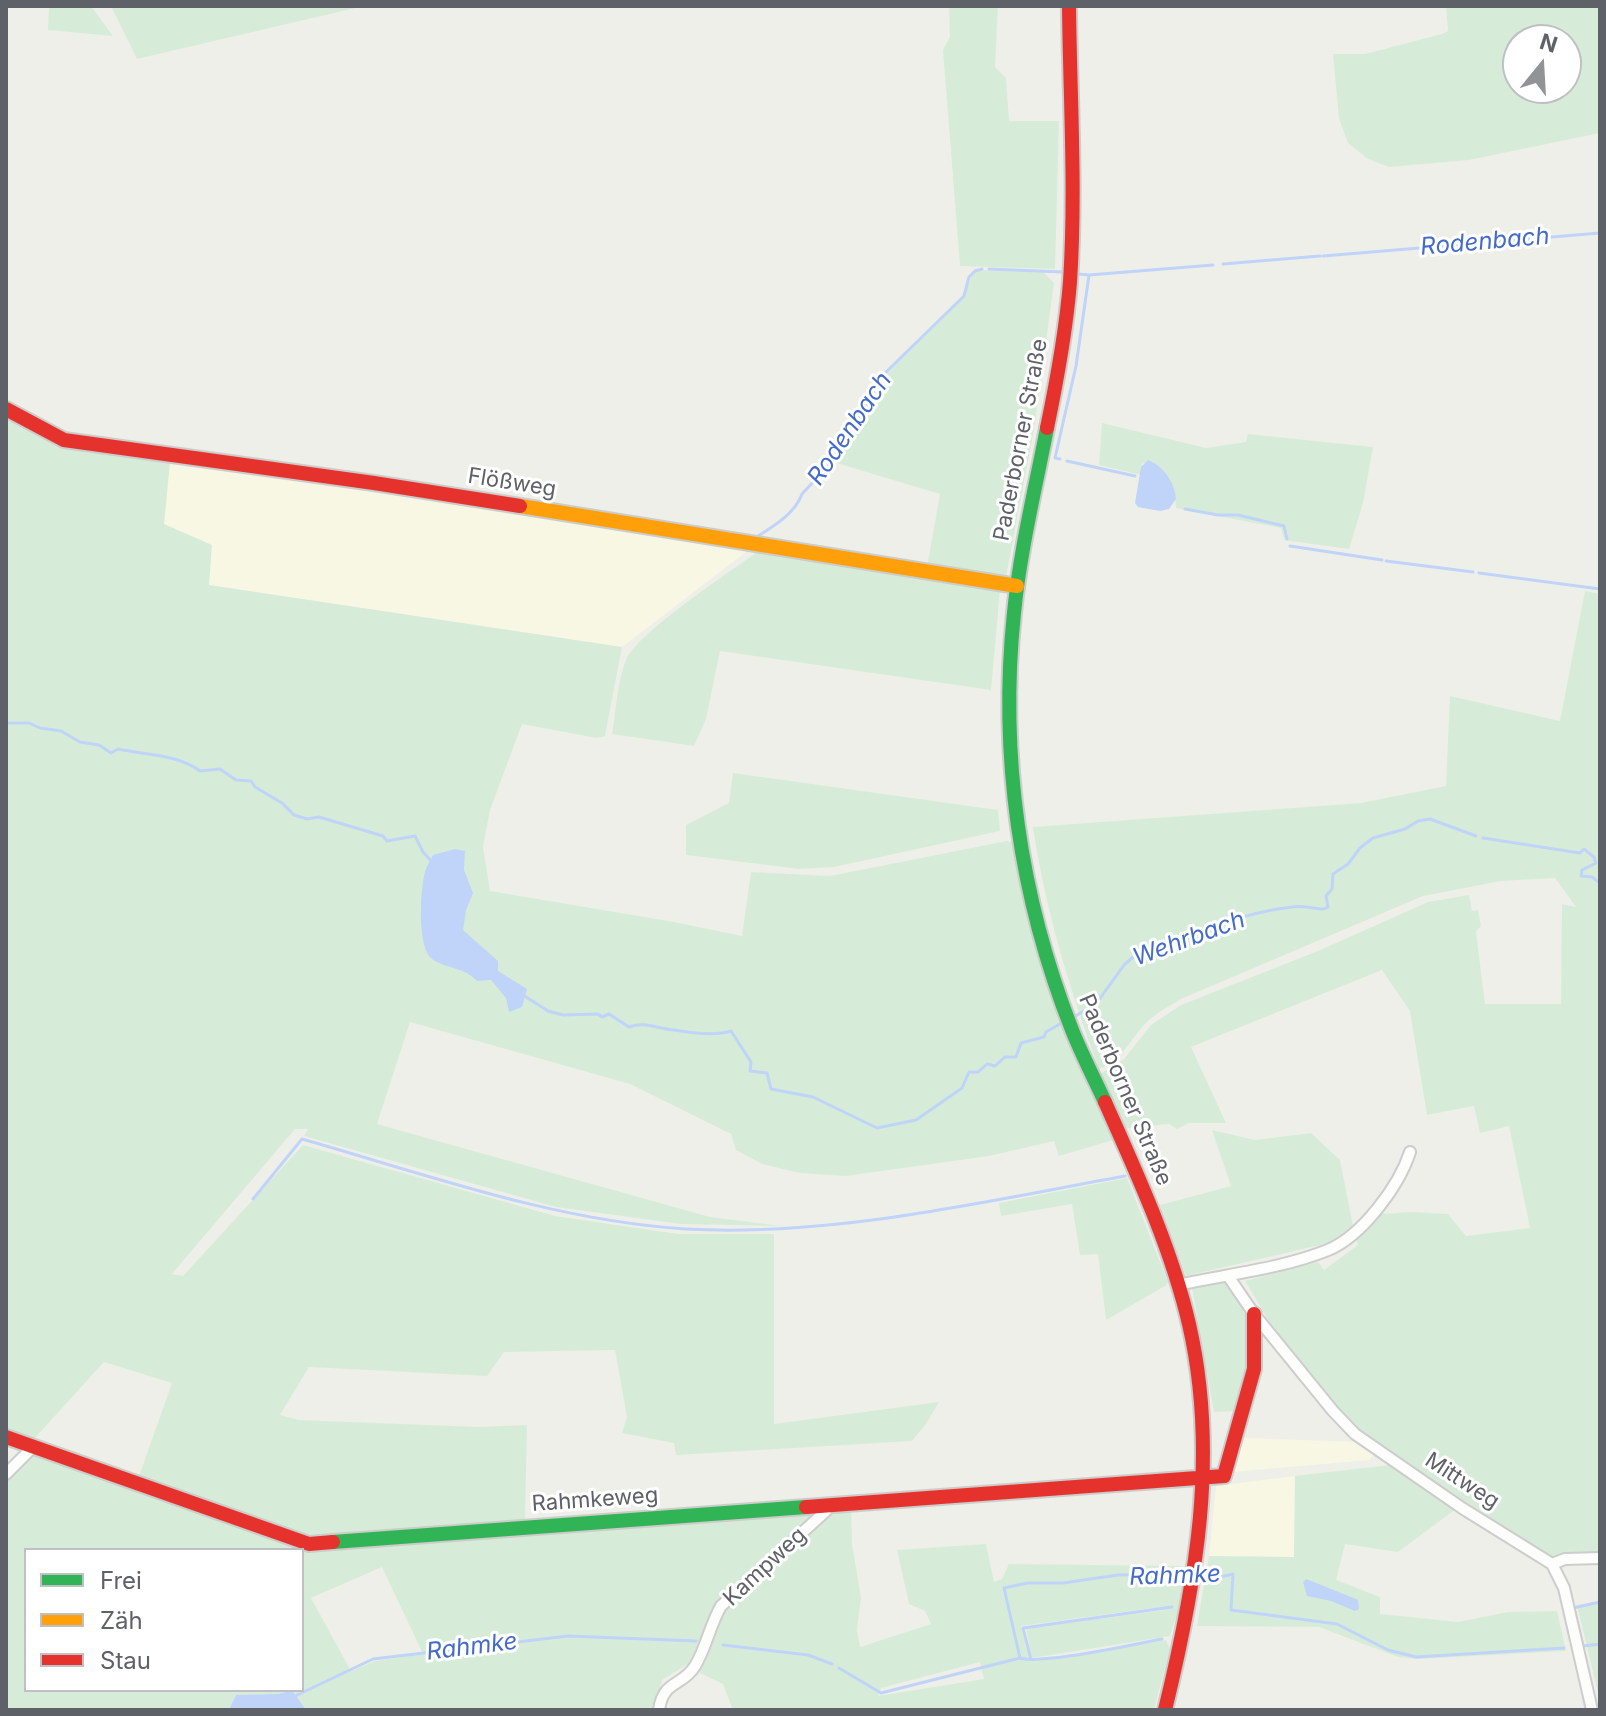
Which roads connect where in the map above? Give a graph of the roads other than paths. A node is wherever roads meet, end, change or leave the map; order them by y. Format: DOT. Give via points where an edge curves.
graph roads {
  1 [pos="1069,6"];
  2 [pos="6,409"];
  3 [pos="1017,586"];
  4 [pos="1410,1152"];
  5 [pos="1228,1276"];
  6 [pos="1178,1285"];
  7 [pos="1254,1314"];
  8 [pos="6,1437"];
  9 [pos="33,1447"];
  10 [pos="6,1474"];
  11 [pos="1204,1476"];
  12 [pos="827,1504"];
  13 [pos="1600,1558"];
  14 [pos="1552,1564"];
  15 [pos="659,1710"];
  16 [pos="1165,1710"];
  17 [pos="1592,1710"];
  1 -- 3 [label="street, Paderborner Straße" via="1073,209 1066,320"];
  2 -- 3 [label="street, Flößweg" via="64,440 374,483"];
  3 -- 6 [label="street, Paderborner Straße" via="1009,717 1016,812 1030,893 1072,1030 1149,1202"];
  4 -- 5 [label="street" via="1395,1185 1341,1243"];
  5 -- 6 [label="street"];
  5 -- 7 [label="street, Mittweg"];
  6 -- 11 [label="street, Paderborner Straße" via="1199,1387"];
  7 -- 11 [label="street" via="1254,1369 1224,1476"];
  7 -- 14 [label="street, Mittweg" via="1355,1434"];
  8 -- 9 [label="street, Rahmkeweg"];
  9 -- 10 [label="street"];
  9 -- 12 [label="street, Rahmkeweg" via="309,1544"];
  11 -- 12 [label="street, Rahmkeweg"];
  11 -- 16 [label="street, Paderborner Straße" via="1195,1575"];
  12 -- 15 [label="street, Kampweg" via="826,1511 721,1606 693,1670 667,1688"];
  13 -- 14 [label="street"];
  14 -- 17 [label="street" via="1564,1588"];
}
